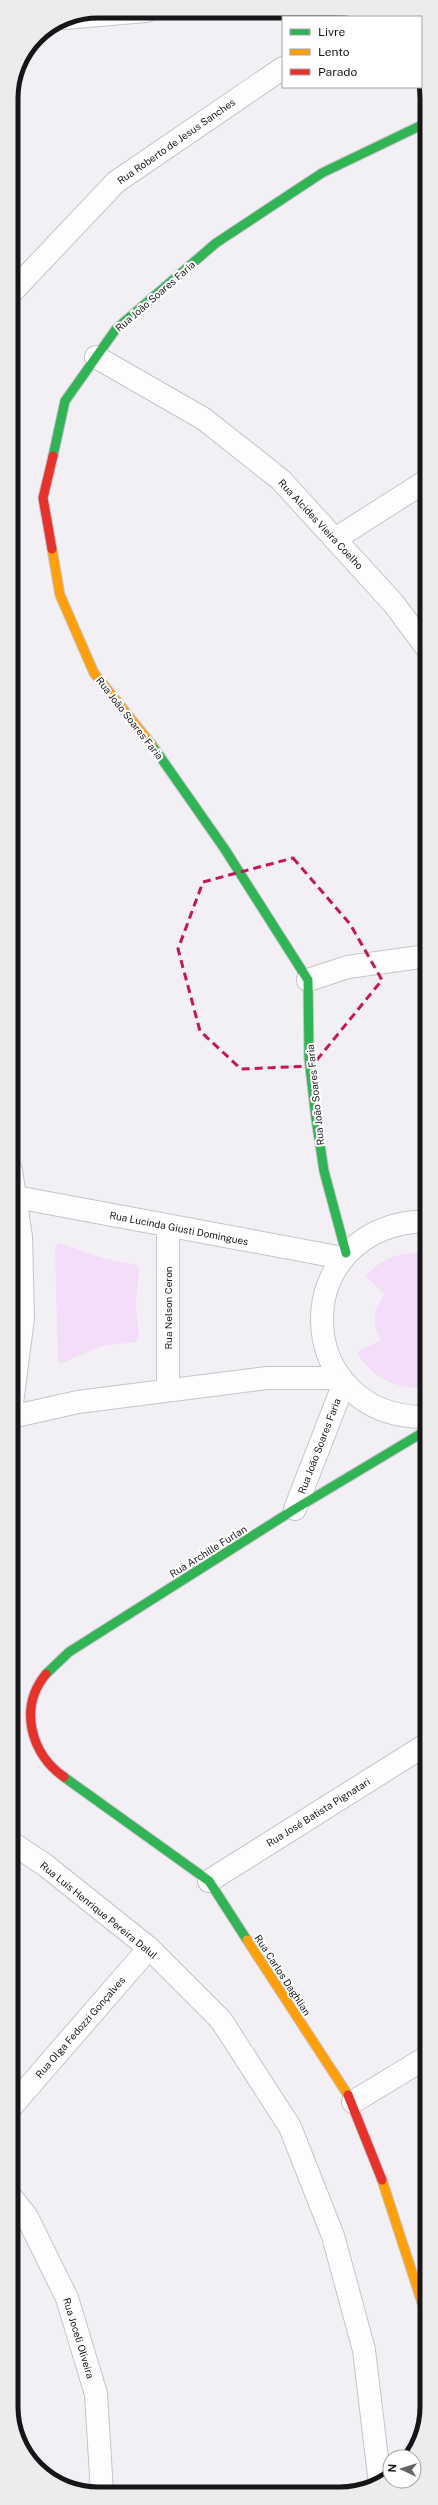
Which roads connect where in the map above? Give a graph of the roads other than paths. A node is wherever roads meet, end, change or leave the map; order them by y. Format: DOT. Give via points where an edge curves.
graph roads {
  1 [pos="282,69"];
  2 [pos="420,126"];
  3 [pos="18,286"];
  4 [pos="96,357"];
  5 [pos="420,485"];
  6 [pos="335,539"];
  7 [pos="420,640"];
  8 [pos="420,957"];
  9 [pos="308,980"];
  10 [pos="18,1197"];
  11 [pos="18,1213"];
  12 [pos="420,1221"];
  13 [pos="337,1225"];
  14 [pos="168,1226"];
  15 [pos="366,1236"];
  16 [pos="345,1256"];
  17 [pos="18,1360"];
  18 [pos="342,1380"];
  19 [pos="168,1390"];
  20 [pos="18,1416"];
  21 [pos="420,1417"];
  22 [pos="420,1434"];
  23 [pos="295,1509"];
  24 [pos="30,1715"];
  25 [pos="420,1748"];
  26 [pos="18,1847"];
  27 [pos="209,1881"];
  28 [pos="149,1948"];
  29 [pos="420,2061"];
  30 [pos="18,2099"];
  31 [pos="353,2102"];
  32 [pos="18,2206"];
  33 [pos="420,2296"];
  34 [pos="379,2476"];
  35 [pos="102,2487"];
  1 -- 3 [label="street, Rua Roberto de Jesus Sanches" via="116,182"];
  2 -- 4 [label="street, Rua João Soares Faria" via="322,173 216,243 116,329"];
  4 -- 6 [label="street, Rua Alcides Vieira Coelho" via="204,419 281,480"];
  4 -- 9 [label="street, Rua João Soares Faria" via="64,400 43,498 60,595 94,673 162,759 224,848"];
  5 -- 6 [label="street"];
  6 -- 7 [label="street, Rua Alcides Vieira Coelho" via="394,604"];
  8 -- 9 [label="street" via="348,967"];
  9 -- 13 [label="street, Rua João Soares Faria" via="309,1058 315,1111 324,1171"];
  10 -- 14 [label="street, Rua Lucinda Giusti Domingues"];
  11 -- 17 [label="street" via="23,1318"];
  12 -- 15 [label="street" via="386,1226"];
  13 -- 15 [label="street"];
  13 -- 16 [label="street, Rua João Soares Faria"];
  14 -- 16 [label="street, Rua Lucinda Giusti Domingues"];
  14 -- 19 [label="street, Rua Nelson Ceron"];
  15 -- 16 [label="street"];
  16 -- 18 [label="street" via="331,1276 324,1296 321,1318 323,1339 330,1360"];
  18 -- 19 [label="street" via="267,1378"];
  18 -- 21 [label="street" via="355,1394 375,1408 398,1415"];
  18 -- 23 [label="street, Rua João Soares Faria"];
  19 -- 20 [label="street" via="78,1402"];
  22 -- 23 [label="street, Rua Archille Furlan"];
  23 -- 24 [label="street, Rua Archille Furlan" via="53,1664 41,1678 33,1696"];
  24 -- 27 [label="street, Rua Carlos Daghlian" via="32,1734 39,1752 50,1767"];
  25 -- 27 [label="street, Rua José Batista Pignatari"];
  26 -- 28 [label="street, Rua Luís Henrique Pereira Dalul"];
  27 -- 31 [label="street, Rua Carlos Daghlian"];
  28 -- 30 [label="street, Rua Olga Fedozzi Gonçalves"];
  28 -- 34 [label="street, Rua Luís Henrique Pereira Dalul" via="221,2020 290,2126 333,2236 364,2350"];
  29 -- 31 [label="street"];
  31 -- 33 [label="street, Rua Carlos Daghlian" via="394,2214"];
  32 -- 35 [label="street, Rua Joceli Oliveira" via="27,2217 67,2298 96,2394"];
}
